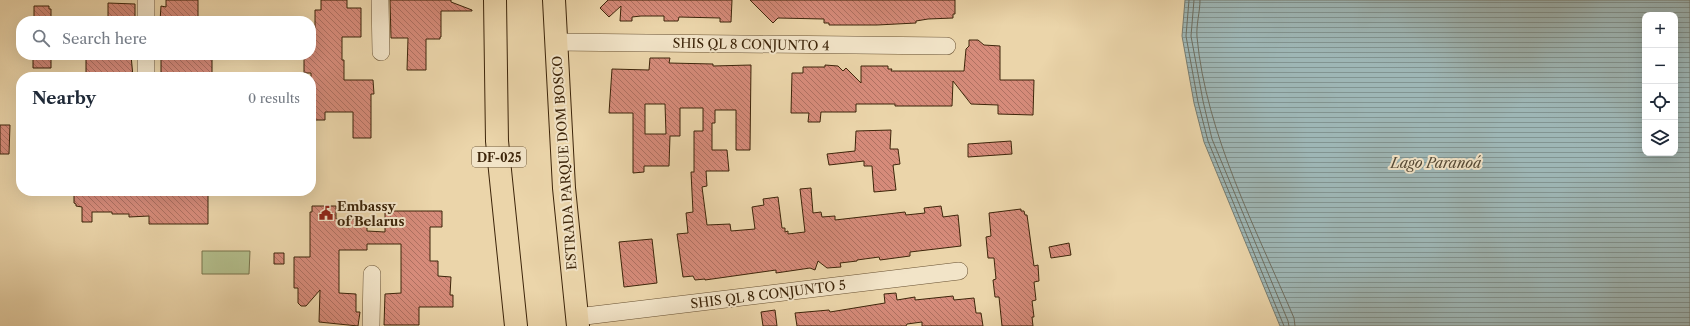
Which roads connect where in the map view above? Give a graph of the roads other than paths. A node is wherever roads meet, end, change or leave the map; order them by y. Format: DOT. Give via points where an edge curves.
graph roads {
  1 [pos="146,0"];
  2 [pos="380,0"];
  3 [pos="495,0"];
  4 [pos="554,0"];
  5 [pos="146,16"];
  6 [pos="556,42"];
  7 [pos="947,46"];
  8 [pos="381,52"];
  9 [pos="146,60"];
  10 [pos="146,72"];
  11 [pos="959,271"];
  12 [pos="372,274"];
  13 [pos="578,322"];
  14 [pos="371,326"];
  15 [pos="516,326"];
  1 -- 5 [label="street"];
  2 -- 8 [label="street"];
  3 -- 15 [label="main road, DF-025" via="497,141"];
  4 -- 6 [label="main road, ESTRADA PARQUE DOM BOSCO"];
  6 -- 7 [label="street, SHIS QL 8 CONJUNTO 4"];
  6 -- 13 [label="main road, ESTRADA PARQUE DOM BOSCO" via="564,188"];
  9 -- 10 [label="street"];
  11 -- 13 [label="street, SHIS QL 8 CONJUNTO 5"];
  12 -- 14 [label="street"];
}
